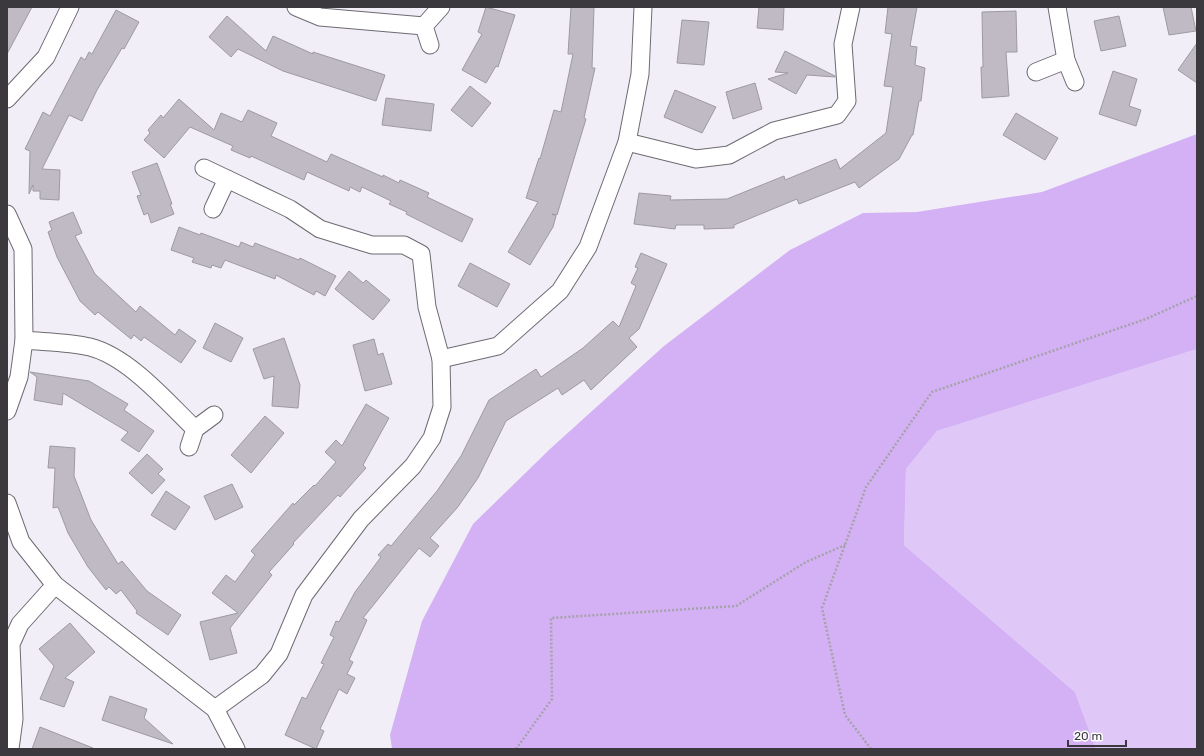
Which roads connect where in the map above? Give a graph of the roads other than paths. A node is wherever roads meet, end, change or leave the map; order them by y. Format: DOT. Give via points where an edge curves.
graph roads {
  1 [pos="70,7"];
  2 [pos="296,7"];
  3 [pos="441,7"];
  4 [pos="643,7"];
  5 [pos="851,7"];
  6 [pos="1057,7"];
  7 [pos="424,26"];
  8 [pos="430,45"];
  9 [pos="1066,60"];
  10 [pos="1036,72"];
  11 [pos="1075,82"];
  12 [pos="7,99"];
  13 [pos="627,142"];
  14 [pos="204,168"];
  15 [pos="227,179"];
  16 [pos="212,209"];
  17 [pos="7,214"];
  18 [pos="24,340"];
  19 [pos="441,359"];
  20 [pos="7,411"];
  21 [pos="214,415"];
  22 [pos="195,429"];
  23 [pos="189,447"];
  24 [pos="7,503"];
  25 [pos="55,585"];
  26 [pos="215,709"];
  27 [pos="10,749"];
  28 [pos="236,749"];
  1 -- 12 [label="street" via="46,57"];
  2 -- 7 [label="street" via="320,17"];
  3 -- 7 [label="street"];
  4 -- 13 [label="street" via="640,74"];
  5 -- 13 [label="street" via="843,44 847,101 837,115 774,131 729,154 696,159"];
  6 -- 9 [label="street"];
  7 -- 8 [label="street"];
  9 -- 10 [label="street"];
  9 -- 11 [label="street"];
  13 -- 19 [label="street" via="588,247 560,291 498,346"];
  14 -- 15 [label="street"];
  15 -- 16 [label="street"];
  15 -- 19 [label="street" via="290,209 320,229 372,245 404,245 421,254 427,307"];
  17 -- 18 [label="street" via="23,249"];
  18 -- 20 [label="street" via="19,377"];
  18 -- 22 [label="street" via="90,347 109,354 136,373"];
  19 -- 26 [label="street" via="442,407 432,438 413,466 361,519 304,595 279,654 262,675"];
  21 -- 22 [label="street"];
  22 -- 23 [label="street"];
  24 -- 25 [label="street" via="21,542"];
  25 -- 26 [label="street"];
  25 -- 27 [label="street" via="20,624 11,644 14,718"];
  26 -- 28 [label="street"];
}
